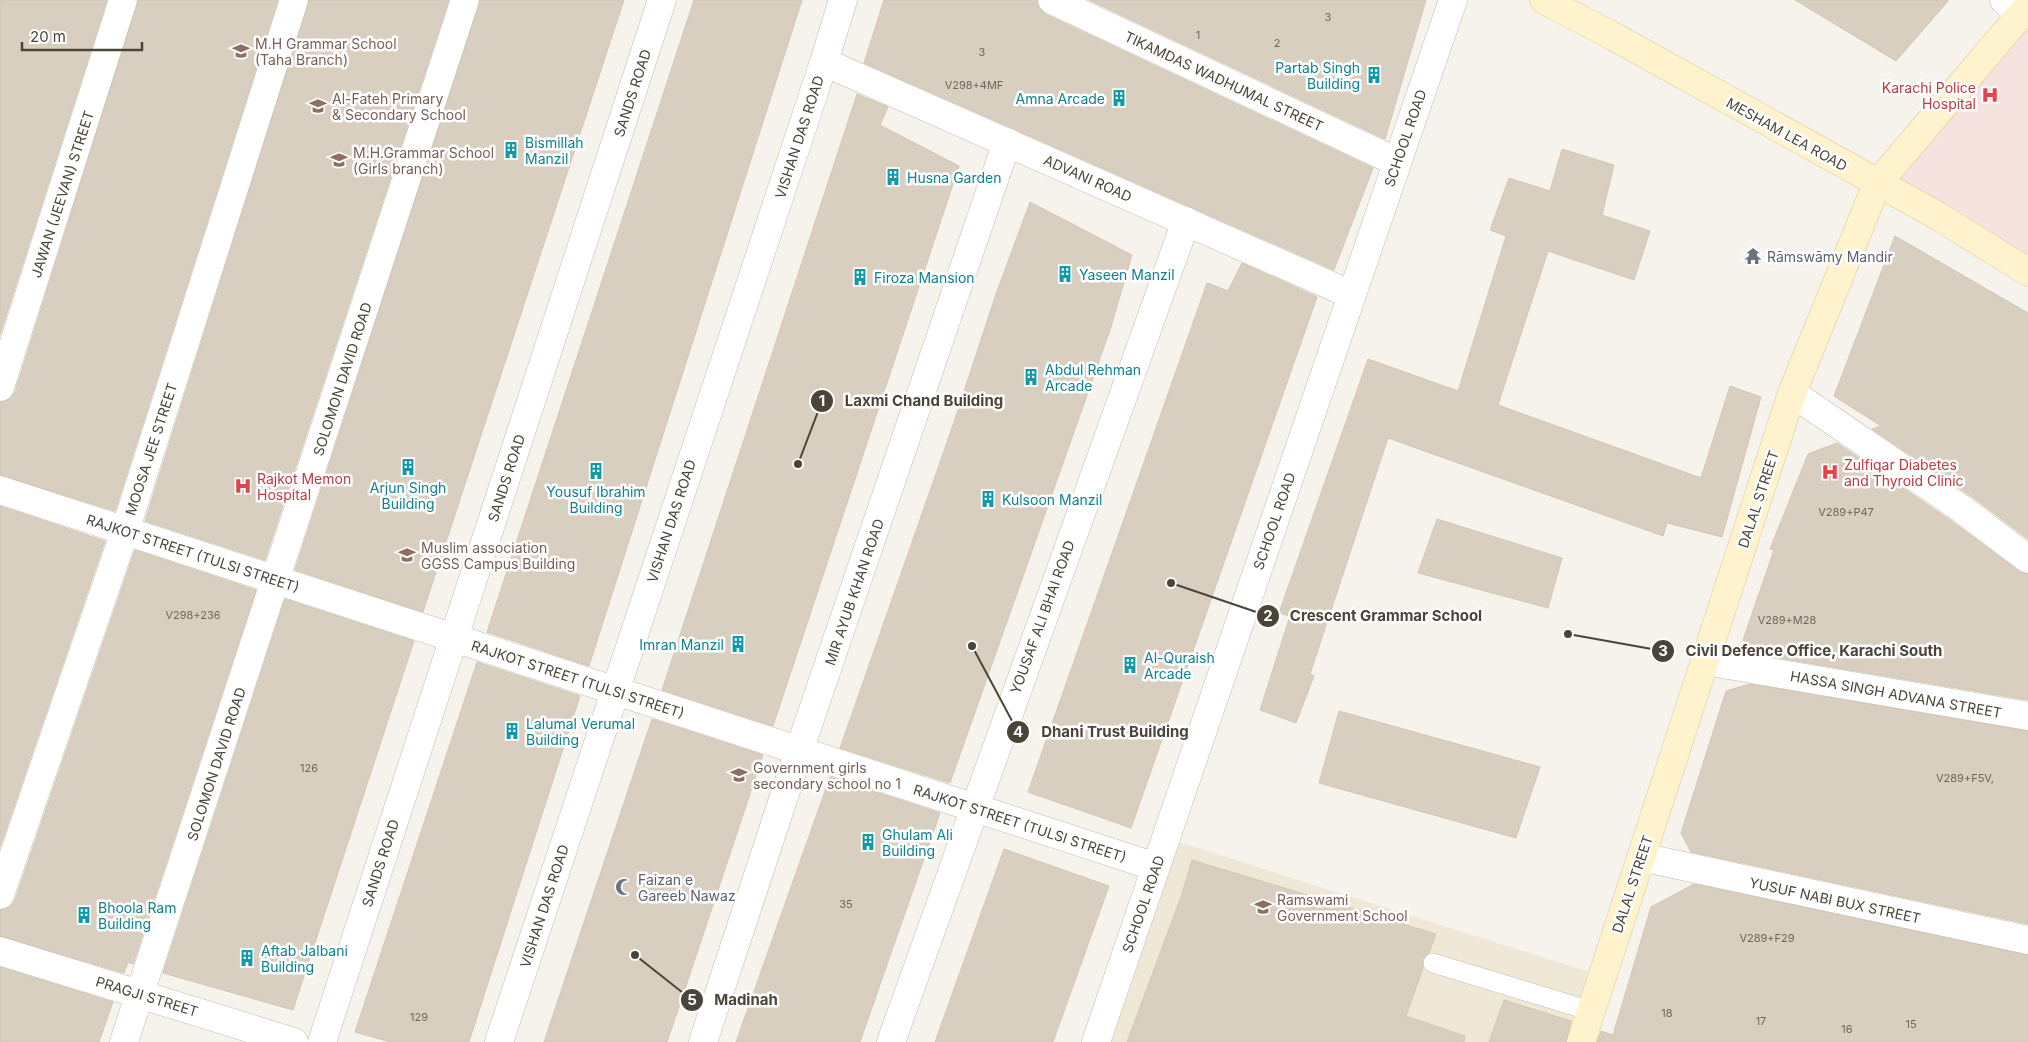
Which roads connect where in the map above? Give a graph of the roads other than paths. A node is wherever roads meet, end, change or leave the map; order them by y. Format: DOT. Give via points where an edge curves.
graph roads {
  1 [pos="123,0"];
  2 [pos="294,0"];
  3 [pos="465,0"];
  4 [pos="662,0"];
  5 [pos="843,0"];
  6 [pos="1052,0"];
  7 [pos="1453,0"];
  8 [pos="1544,0"];
  9 [pos="2017,7"];
  10 [pos="824,62"];
  11 [pos="1007,142"];
  12 [pos="1397,162"];
  13 [pos="1878,184"];
  14 [pos="1186,221"];
  15 [pos="2028,272"];
  16 [pos="1352,295"];
  17 [pos="0,387"];
  18 [pos="1792,393"];
  19 [pos="0,490"];
  20 [pos="125,531"];
  21 [pos="2028,559"];
  22 [pos="276,580"];
  23 [pos="454,638"];
  24 [pos="1705,661"];
  25 [pos="614,690"];
  26 [pos="2028,716"];
  27 [pos="799,751"];
  28 [pos="974,808"];
  29 [pos="1641,858"];
  30 [pos="1156,867"];
  31 [pos="0,895"];
  32 [pos="2028,940"];
  33 [pos="0,951"];
  34 [pos="1433,963"];
  35 [pos="141,994"];
  36 [pos="1591,1011"];
  37 [pos="124,1042"];
  38 [pos="294,1042"];
  39 [pos="322,1042"];
  40 [pos="499,1042"];
  41 [pos="703,1042"];
  42 [pos="891,1042"];
  43 [pos="1096,1042"];
  44 [pos="1581,1042"];
  1 -- 17 [label="street, JAWAN (JEEVAN) STREET"];
  2 -- 20 [label="street, MOOSA JEE STREET"];
  3 -- 22 [label="street, SOLOMON DAVID ROAD"];
  4 -- 23 [label="street, SANDS ROAD"];
  5 -- 10 [label="street, VISHAN DAS ROAD"];
  6 -- 12 [label="street, TIKAMDAS WADHUMAL STREET"];
  7 -- 12 [label="street, SCHOOL ROAD"];
  8 -- 13 [label="street, MESHAM LEA ROAD"];
  9 -- 13 [label="street, DALAL STREET"];
  10 -- 11 [label="street, ADVANI ROAD"];
  10 -- 25 [label="street, VISHAN DAS ROAD"];
  11 -- 14 [label="street, ADVANI ROAD"];
  11 -- 27 [label="street, MIR AYUB KHAN ROAD"];
  12 -- 16 [label="street, SCHOOL ROAD"];
  13 -- 15 [label="street, MESHAM LEA ROAD" via="1938,216"];
  13 -- 18 [label="street, DALAL STREET"];
  14 -- 16 [label="street, ADVANI ROAD"];
  14 -- 28 [label="street, YOUSAF ALI BHAI ROAD"];
  16 -- 30 [label="street, SCHOOL ROAD"];
  18 -- 21 [label="street" via="1962,509"];
  18 -- 24 [label="street, DALAL STREET"];
  19 -- 20 [label="street, RAJKOT STREET (TULSI STREET)"];
  20 -- 22 [label="street, RAJKOT STREET (TULSI STREET)"];
  20 -- 31 [label="street, MOOSA JEE STREET"];
  22 -- 23 [label="street, RAJKOT STREET (TULSI STREET)"];
  22 -- 35 [label="street, SOLOMON DAVID ROAD"];
  23 -- 25 [label="street, RAJKOT STREET (TULSI STREET)"];
  23 -- 39 [label="street, SANDS ROAD"];
  24 -- 26 [label="street, HASSA SINGH ADVANA STREET"];
  24 -- 29 [label="street, DALAL STREET"];
  25 -- 27 [label="street, RAJKOT STREET (TULSI STREET)"];
  25 -- 40 [label="street, VISHAN DAS ROAD"];
  27 -- 28 [label="street, RAJKOT STREET (TULSI STREET)"];
  27 -- 41 [label="street, MIR AYUB KHAN ROAD"];
  28 -- 30 [label="street, RAJKOT STREET (TULSI STREET)"];
  28 -- 42 [label="street, YOUSAF ALI BHAI ROAD"];
  29 -- 32 [label="street, YUSUF NABI BUX STREET"];
  29 -- 36 [label="street, DALAL STREET"];
  30 -- 43 [label="street, SCHOOL ROAD"];
  33 -- 35 [label="street, PRAGJI STREET"];
  34 -- 36 [label="lane"];
  35 -- 37 [label="street, SOLOMON DAVID ROAD"];
  35 -- 38 [label="street, PRAGJI STREET"];
  36 -- 44 [label="street, DALAL STREET"];
}
